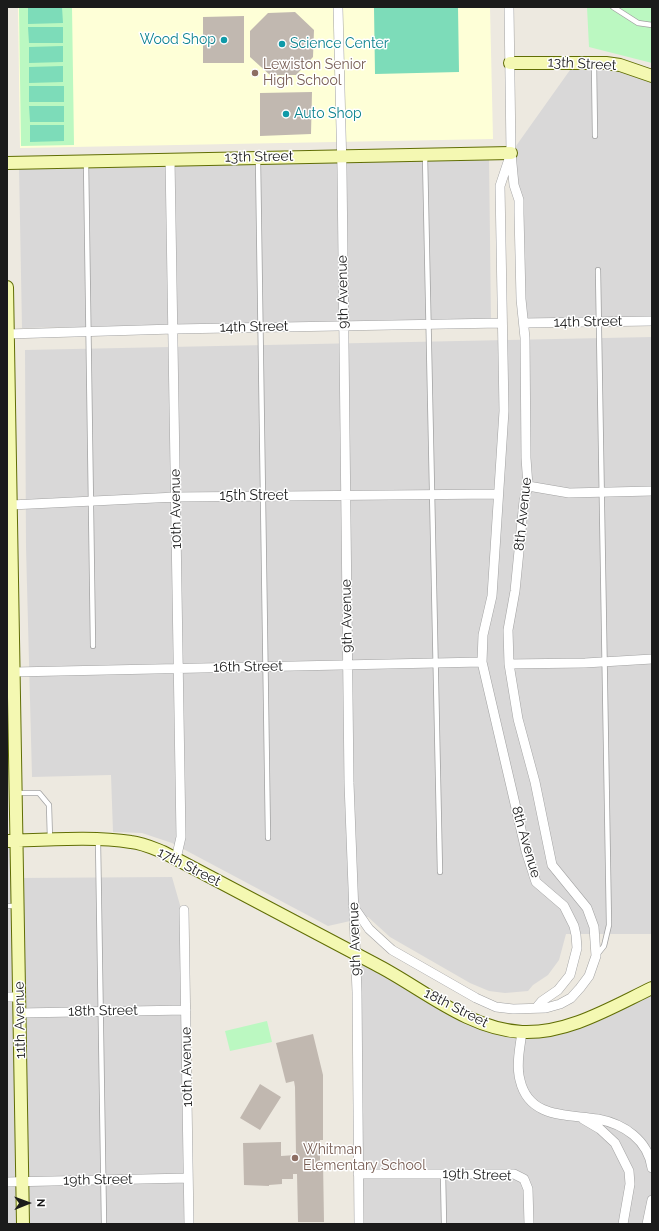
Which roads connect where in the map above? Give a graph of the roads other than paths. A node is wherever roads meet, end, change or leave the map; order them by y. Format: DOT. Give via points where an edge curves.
graph roads {
  1 [pos="338,7"];
  2 [pos="509,7"];
  3 [pos="613,7"];
  4 [pos="652,25"];
  5 [pos="594,62"];
  6 [pos="510,63"];
  7 [pos="652,76"];
  8 [pos="595,136"];
  9 [pos="511,153"];
  10 [pos="425,154"];
  11 [pos="341,156"];
  12 [pos="258,157"];
  13 [pos="170,159"];
  14 [pos="86,161"];
  15 [pos="7,163"];
  16 [pos="598,270"];
  17 [pos="7,287"];
  18 [pos="652,321"];
  19 [pos="600,322"];
  20 [pos="501,323"];
  21 [pos="524,323"];
  22 [pos="428,324"];
  23 [pos="344,326"];
  24 [pos="259,327"];
  25 [pos="174,329"];
  26 [pos="89,331"];
  27 [pos="7,334"];
  28 [pos="528,486"];
  29 [pos="652,491"];
  30 [pos="602,492"];
  31 [pos="498,494"];
  32 [pos="431,495"];
  33 [pos="263,496"];
  34 [pos="345,496"];
  35 [pos="176,497"];
  36 [pos="92,501"];
  37 [pos="11,505"];
  38 [pos="9,541"];
  39 [pos="93,646"];
  40 [pos="652,659"];
  41 [pos="605,661"];
  42 [pos="482,662"];
  43 [pos="435,663"];
  44 [pos="508,664"];
  45 [pos="347,665"];
  46 [pos="266,666"];
  47 [pos="179,668"];
  48 [pos="14,672"];
  49 [pos="16,794"];
  50 [pos="268,838"];
  51 [pos="98,840"];
  52 [pos="12,841"];
  53 [pos="50,841"];
  54 [pos="176,859"];
  55 [pos="440,872"];
  56 [pos="12,906"];
  57 [pos="353,906"];
  58 [pos="184,910"];
  59 [pos="355,954"];
  60 [pos="596,956"];
  61 [pos="652,988"];
  62 [pos="13,997"];
  63 [pos="537,1007"];
  64 [pos="101,1010"];
  65 [pos="186,1010"];
  66 [pos="20,1013"];
  67 [pos="522,1032"];
  68 [pos="582,1118"];
  69 [pos="652,1168"];
  70 [pos="358,1174"];
  71 [pos="443,1174"];
  72 [pos="188,1178"];
  73 [pos="103,1180"];
  74 [pos="7,1182"];
  75 [pos="22,1182"];
  76 [pos="652,1200"];
  77 [pos="23,1224"];
  78 [pos="104,1224"];
  79 [pos="189,1224"];
  80 [pos="359,1224"];
  81 [pos="444,1224"];
  82 [pos="529,1224"];
  83 [pos="623,1224"];
  84 [pos="647,1224"];
  1 -- 11 [label="street, 9th Avenue"];
  2 -- 6 [label="street, 8th Avenue"];
  3 -- 4 [label="lane" via="638,23"];
  5 -- 6 [label="main road, 13th Street"];
  5 -- 7 [label="main road, 13th Street" via="620,65"];
  5 -- 8 [label="lane"];
  6 -- 9 [label="street, 8th Avenue"];
  9 -- 10 [label="main road, 13th Street"];
  9 -- 20 [label="street, 8th Avenue" via="500,186"];
  9 -- 21 [label="street, 8th Avenue" via="518,200"];
  10 -- 11 [label="main road, 13th Street"];
  10 -- 22 [label="lane"];
  11 -- 12 [label="main road, 13th Street"];
  11 -- 23 [label="street, 9th Avenue"];
  12 -- 13 [label="main road, 13th Street"];
  12 -- 24 [label="lane"];
  13 -- 14 [label="main road, 13th Street"];
  13 -- 25 [label="street, 10th Avenue"];
  14 -- 15 [label="main road, 13th Street"];
  14 -- 26 [label="lane"];
  16 -- 19 [label="lane"];
  17 -- 27 [label="main road, 11th Avenue"];
  18 -- 19 [label="street, 14th Street"];
  19 -- 21 [label="street, 14th Street"];
  19 -- 30 [label="lane"];
  20 -- 22 [label="street, 14th Street"];
  20 -- 31 [label="street, 8th Avenue" via="504,411"];
  21 -- 28 [label="street, 8th Avenue"];
  22 -- 23 [label="street, 14th Street"];
  22 -- 32 [label="lane"];
  23 -- 24 [label="street, 14th Street"];
  23 -- 34 [label="street, 9th Avenue"];
  24 -- 25 [label="street, 14th Street"];
  24 -- 33 [label="lane"];
  25 -- 26 [label="street, 14th Street"];
  25 -- 35 [label="street, 10th Avenue"];
  26 -- 27 [label="street, 14th Street"];
  26 -- 36 [label="lane"];
  27 -- 37 [label="main road, 11th Avenue"];
  28 -- 30 [label="street" via="569,493"];
  28 -- 44 [label="street, 8th Avenue" via="508,630"];
  29 -- 30 [label="street"];
  30 -- 41 [label="lane"];
  31 -- 32 [label="street, 15th Street"];
  31 -- 42 [label="street, 8th Avenue" via="492,596 483,635"];
  32 -- 34 [label="street, 15th Street"];
  32 -- 43 [label="lane"];
  33 -- 34 [label="street, 15th Street"];
  33 -- 35 [label="street, 15th Street"];
  33 -- 46 [label="lane"];
  34 -- 45 [label="street, 9th Avenue"];
  35 -- 36 [label="street, 15th Street"];
  35 -- 47 [label="street, 10th Avenue"];
  36 -- 37 [label="street, 15th Street"];
  36 -- 39 [label="lane"];
  37 -- 38 [label="main road, 11th Avenue"];
  38 -- 48 [label="main road, 11th Avenue"];
  40 -- 41 [label="street"];
  41 -- 44 [label="street"];
  41 -- 60 [label="lane" via="609,932 604,946"];
  42 -- 43 [label="street, 16th Street"];
  42 -- 63 [label="street, 8th Avenue" via="526,851 536,882 564,906 576,935 577,948 570,975 558,990"];
  43 -- 45 [label="street, 16th Street"];
  43 -- 55 [label="lane"];
  44 -- 60 [label="street, 8th Avenue" via="552,865 587,908 594,927"];
  45 -- 46 [label="street, 16th Street"];
  45 -- 57 [label="street, 9th Avenue"];
  46 -- 47 [label="street, 16th Street"];
  46 -- 50 [label="lane"];
  47 -- 48 [label="street, 16th Street"];
  47 -- 54 [label="street, 10th Avenue" via="182,837"];
  48 -- 49 [label="main road, 11th Avenue"];
  49 -- 52 [label="main road, 11th Avenue"];
  49 -- 53 [label="lane" via="39,793 49,805"];
  51 -- 53 [label="main road, 17th Street"];
  51 -- 54 [label="main road, 17th Street" via="132,842"];
  51 -- 64 [label="lane"];
  52 -- 53 [label="main road, 17th Street"];
  52 -- 56 [label="main road, 11th Avenue"];
  54 -- 59 [label="main road, 17th Street"];
  56 -- 62 [label="main road, 11th Avenue"];
  57 -- 59 [label="street, 9th Avenue"];
  57 -- 63 [label="street" via="369,929 392,950 476,998 496,1007"];
  58 -- 65 [label="street, 10th Avenue"];
  59 -- 67 [label="main road, 18th Street" via="480,1023"];
  59 -- 70 [label="street, 9th Avenue"];
  60 -- 63 [label="street, 8th Avenue" via="589,976 571,998 546,1008"];
  61 -- 67 [label="main road, 18th Street" via="566,1026"];
  62 -- 66 [label="main road, 11th Avenue"];
  64 -- 65 [label="street, 18th Street"];
  64 -- 66 [label="street, 18th Street"];
  64 -- 73 [label="lane"];
  65 -- 72 [label="street, 10th Avenue"];
  66 -- 75 [label="main road, 11th Avenue"];
  67 -- 68 [label="street" via="519,1051 520,1079 528,1097 543,1110"];
  68 -- 69 [label="street" via="598,1119 630,1131 644,1146"];
  68 -- 83 [label="street" via="600,1129 615,1144 629,1171 630,1184"];
  70 -- 71 [label="street, 19th Street"];
  70 -- 80 [label="street, 9th Avenue"];
  71 -- 81 [label="lane"];
  71 -- 82 [label="street, 19th Street" via="508,1173 524,1179 528,1189"];
  72 -- 73 [label="street, 19th Street"];
  72 -- 79 [label="street, 10th Avenue"];
  73 -- 75 [label="street, 19th Street"];
  73 -- 78 [label="lane"];
  74 -- 75 [label="street, 19th Street"];
  75 -- 77 [label="main road, 11th Avenue"];
  76 -- 84 [label="street"];
}
